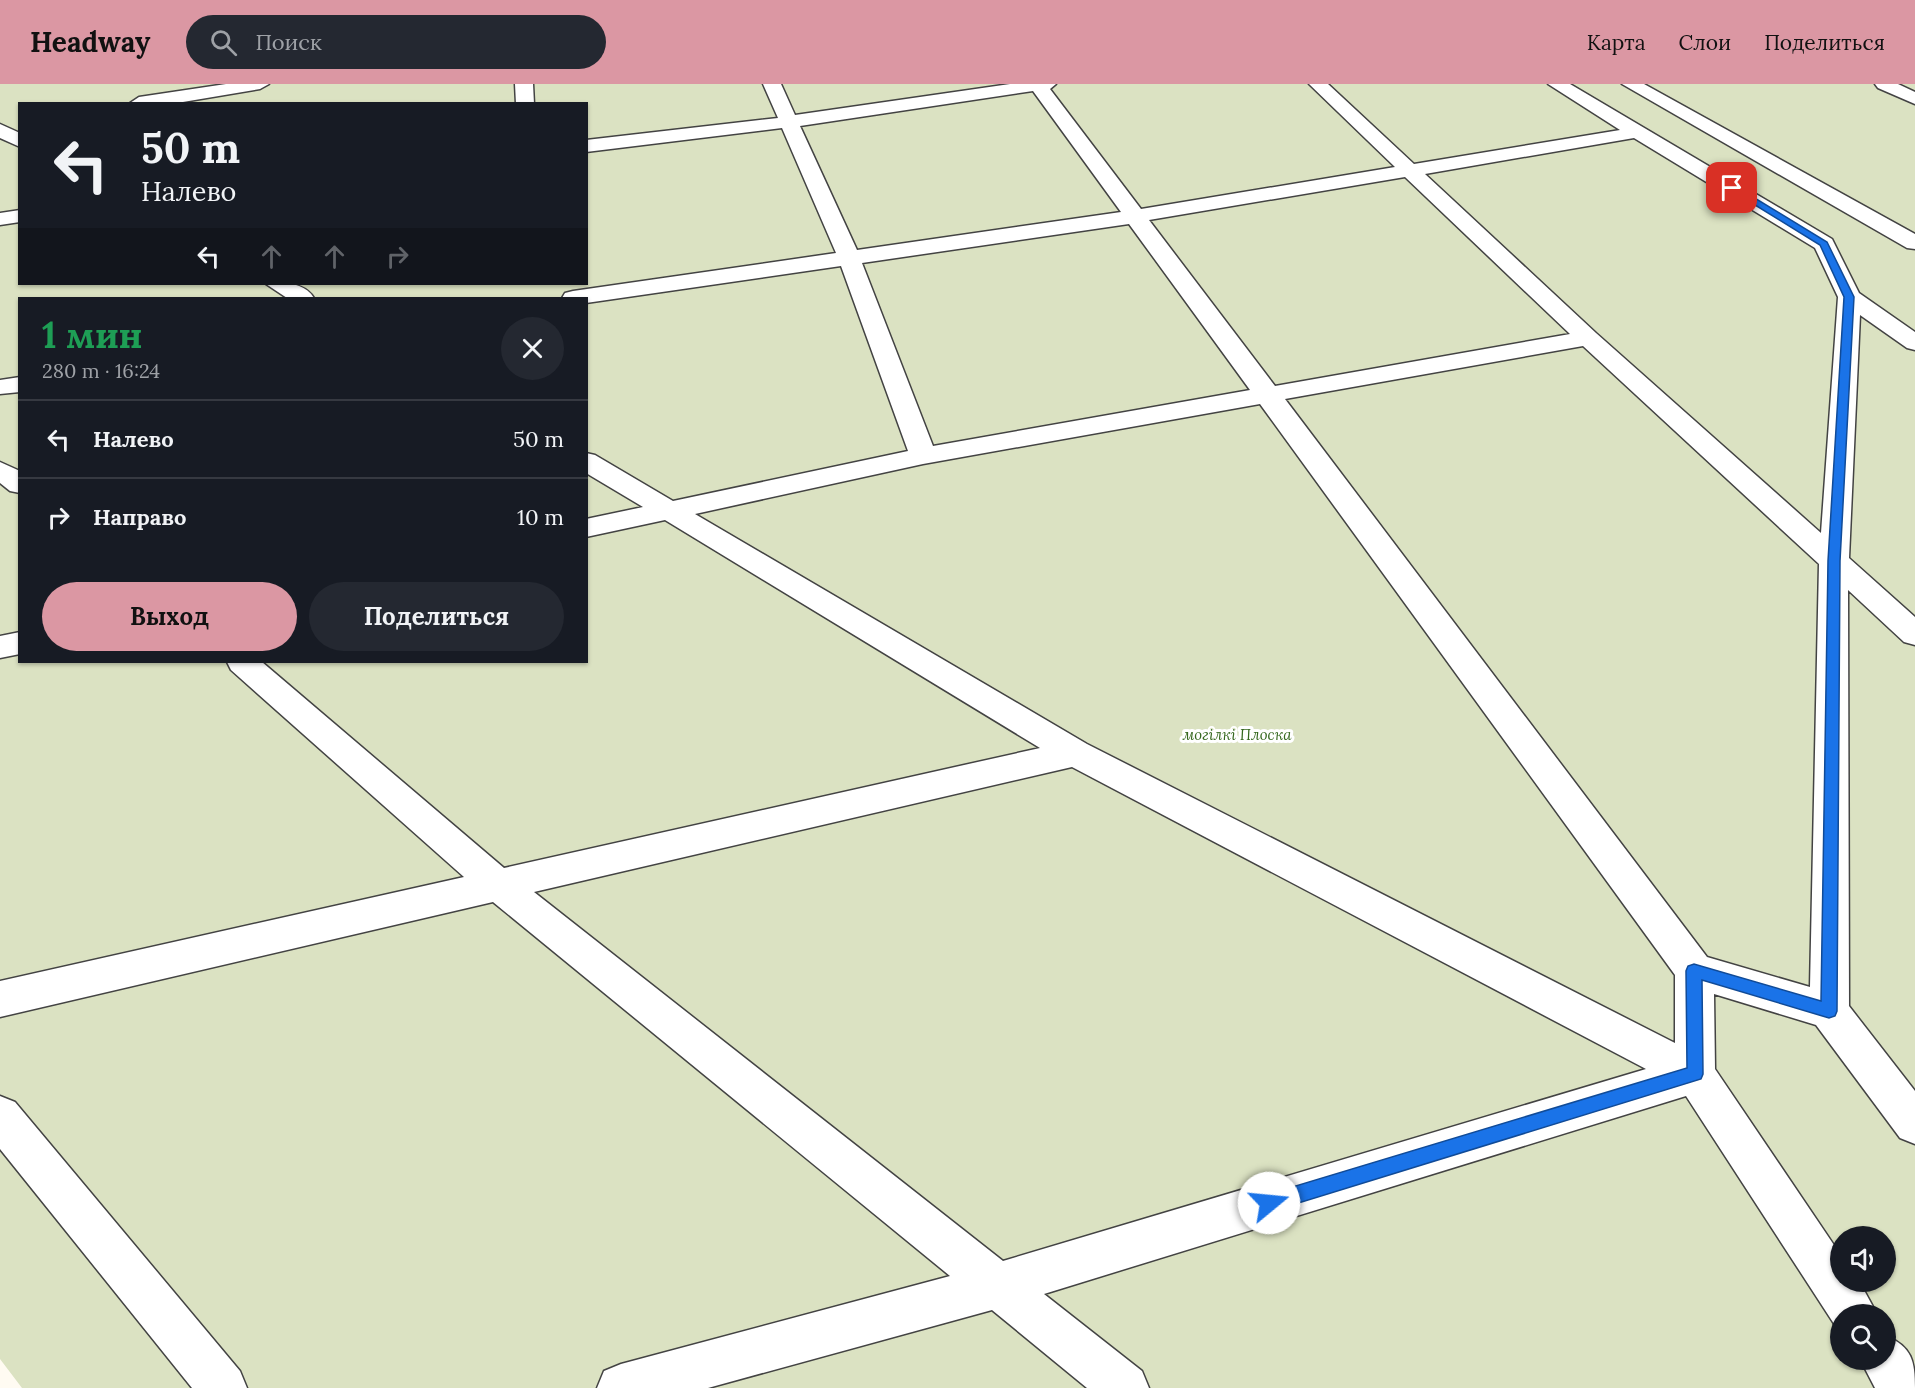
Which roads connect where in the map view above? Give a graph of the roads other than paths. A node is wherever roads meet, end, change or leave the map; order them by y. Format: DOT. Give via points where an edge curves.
graph roads {
  1 [pos="133,84"];
  2 [pos="260,84"];
  3 [pos="524,84"];
  4 [pos="772,84"];
  5 [pos="1041,84"];
  6 [pos="1318,84"];
  7 [pos="1557,84"];
  8 [pos="1631,84"];
  9 [pos="1884,84"];
  10 [pos="1915,99"];
  11 [pos="138,102"];
  12 [pos="144,102"];
  13 [pos="525,102"];
  14 [pos="18,118"];
  15 [pos="0,120"];
  16 [pos="788,122"];
  17 [pos="0,130"];
  18 [pos="1639,132"];
  19 [pos="18,140"];
  20 [pos="588,146"];
  21 [pos="1411,171"];
  22 [pos="18,216"];
  23 [pos="1138,216"];
  24 [pos="0,219"];
  25 [pos="1915,243"];
  26 [pos="849,260"];
  27 [pos="279,285"];
  28 [pos="301,297"];
  29 [pos="580,297"];
  30 [pos="1849,297"];
  31 [pos="1588,338"];
  32 [pos="1915,343"];
  33 [pos="18,384"];
  34 [pos="0,387"];
  35 [pos="1267,394"];
  36 [pos="923,456"];
  37 [pos="588,462"];
  38 [pos="0,470"];
  39 [pos="18,484"];
  40 [pos="674,511"];
  41 [pos="588,528"];
  42 [pos="1834,561"];
  43 [pos="1915,634"];
  44 [pos="18,643"];
  45 [pos="0,647"];
  46 [pos="243,663"];
  47 [pos="1075,753"];
  48 [pos="496,883"];
  49 [pos="1694,971"];
  50 [pos="0,999"];
  51 [pos="1829,1011"];
  52 [pos="1695,1074"];
  53 [pos="0,1116"];
  54 [pos="1915,1124"];
  55 [pos="1000,1285"];
  56 [pos="1847,1304"];
  57 [pos="1891,1370"];
  58 [pos="223,1388"];
  59 [pos="621,1388"];
  60 [pos="1125,1388"];
  61 [pos="1903,1388"];
  1 -- 11 [label="lane"];
  2 -- 12 [label="lane"];
  3 -- 13 [label="lane"];
  4 -- 16 [label="lane"];
  5 -- 16 [label="lane"];
  5 -- 23 [label="lane"];
  6 -- 21 [label="lane"];
  7 -- 18 [label="lane"];
  8 -- 25 [label="lane"];
  9 -- 10 [label="lane"];
  14 -- 15 [label="lane"];
  16 -- 20 [label="lane"];
  16 -- 26 [label="lane"];
  17 -- 19 [label="lane"];
  18 -- 21 [label="lane"];
  18 -- 30 [label="lane" via="1824,244"];
  21 -- 23 [label="lane"];
  21 -- 31 [label="lane"];
  22 -- 24 [label="lane"];
  23 -- 26 [label="lane"];
  23 -- 35 [label="lane"];
  26 -- 29 [label="lane"];
  26 -- 36 [label="lane"];
  27 -- 28 [label="lane"];
  30 -- 32 [label="lane"];
  30 -- 42 [label="lane"];
  31 -- 35 [label="lane"];
  31 -- 42 [label="lane"];
  33 -- 34 [label="lane"];
  35 -- 36 [label="lane"];
  35 -- 49 [label="lane"];
  36 -- 40 [label="lane"];
  37 -- 40 [label="lane"];
  38 -- 39 [label="lane"];
  40 -- 41 [label="lane"];
  40 -- 47 [label="lane"];
  42 -- 43 [label="lane"];
  42 -- 51 [label="lane"];
  44 -- 45 [label="lane"];
  46 -- 48 [label="lane"];
  47 -- 48 [label="lane"];
  47 -- 52 [label="lane"];
  48 -- 50 [label="lane"];
  48 -- 55 [label="lane"];
  49 -- 51 [label="lane"];
  49 -- 52 [label="lane"];
  51 -- 54 [label="lane"];
  52 -- 55 [label="lane"];
  52 -- 56 [label="lane"];
  53 -- 58 [label="lane"];
  55 -- 59 [label="lane"];
  55 -- 60 [label="lane"];
  57 -- 61 [label="lane"];
}
